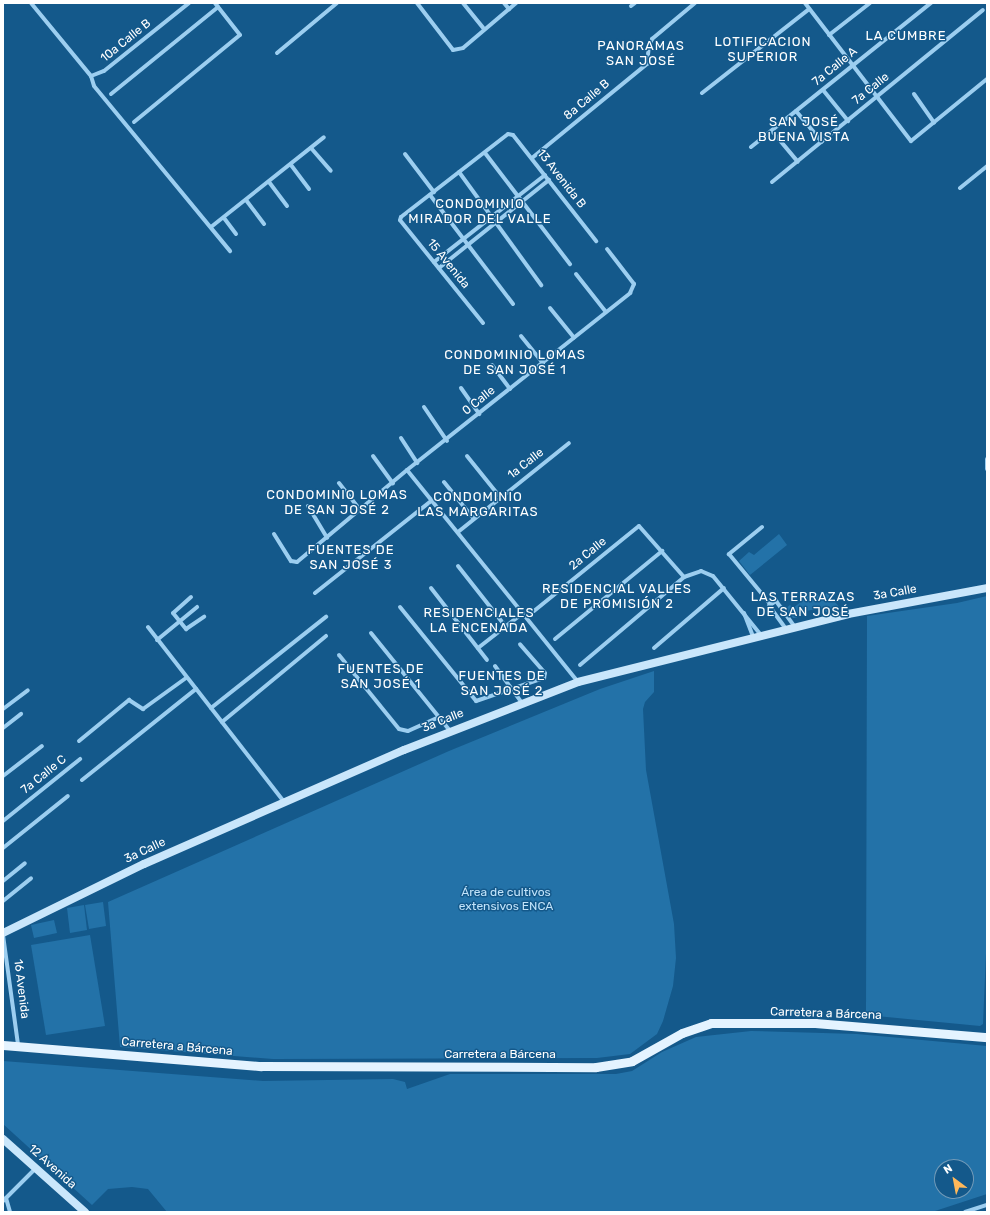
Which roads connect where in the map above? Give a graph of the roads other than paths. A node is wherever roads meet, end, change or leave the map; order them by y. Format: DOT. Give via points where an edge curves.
graph roads {
  1 [pos="31,3"];
  2 [pos="189,3"];
  3 [pos="337,3"];
  4 [pos="417,3"];
  5 [pos="463,3"];
  6 [pos="504,3"];
  7 [pos="516,3"];
  8 [pos="695,3"];
  9 [pos="805,3"];
  10 [pos="870,3"];
  11 [pos="931,3"];
  12 [pos="217,5"];
  13 [pos="809,8"];
  14 [pos="509,9"];
  15 [pos="983,10"];
  16 [pos="483,28"];
  17 [pos="829,35"];
  18 [pos="277,53"];
  19 [pos="853,66"];
  20 [pos="91,76"];
  21 [pos="987,79"];
  22 [pos="824,90"];
  23 [pos="702,93"];
  24 [pos="111,94"];
  25 [pos="914,94"];
  26 [pos="877,97"];
  27 [pos="796,111"];
  28 [pos="848,121"];
  29 [pos="134,122"];
  30 [pos="934,123"];
  31 [pos="772,131"];
  32 [pos="324,137"];
  33 [pos="822,142"];
  34 [pos="751,147"];
  35 [pos="311,148"];
  36 [pos="485,153"];
  37 [pos="405,154"];
  38 [pos="532,158"];
  39 [pos="798,162"];
  40 [pos="291,165"];
  41 [pos="987,166"];
  42 [pos="331,171"];
  43 [pos="459,172"];
  44 [pos="545,175"];
  45 [pos="549,180"];
  46 [pos="269,182"];
  47 [pos="772,182"];
  48 [pos="960,188"];
  49 [pos="309,189"];
  50 [pos="434,192"];
  51 [pos="430,195"];
  52 [pos="516,196"];
  53 [pos="246,200"];
  54 [pos="522,202"];
  55 [pos="287,206"];
  56 [pos="224,218"];
  57 [pos="490,218"];
  58 [pos="494,223"];
  59 [pos="264,224"];
  60 [pos="211,227"];
  61 [pos="236,234"];
  62 [pos="463,240"];
  63 [pos="596,241"];
  64 [pos="467,244"];
  65 [pos="607,250"];
  66 [pos="230,251"];
  67 [pos="434,262"];
  68 [pos="570,264"];
  69 [pos="438,268"];
  70 [pos="576,274"];
  71 [pos="541,284"];
  72 [pos="513,304"];
  73 [pos="550,308"];
  74 [pos="606,312"];
  75 [pos="483,323"];
  76 [pos="521,336"];
  77 [pos="574,338"];
  78 [pos="543,363"];
  79 [pos="492,365"];
  80 [pos="461,388"];
  81 [pos="510,389"];
  82 [pos="424,407"];
  83 [pos="479,414"];
  84 [pos="401,438"];
  85 [pos="446,441"];
  86 [pos="569,443"];
  87 [pos="373,456"];
  88 [pos="467,456"];
  89 [pos="987,459"];
  90 [pos="417,463"];
  91 [pos="987,469"];
  92 [pos="407,470"];
  93 [pos="444,482"];
  94 [pos="339,483"];
  95 [pos="393,484"];
  96 [pos="500,497"];
  97 [pos="431,501"];
  98 [pos="308,506"];
  99 [pos="360,510"];
  100 [pos="474,518"];
  101 [pos="762,527"];
  102 [pos="458,532"];
  103 [pos="274,534"];
  104 [pos="327,538"];
  105 [pos="662,551"];
  106 [pos="458,566"];
  107 [pos="684,577"];
  108 [pos="431,588"];
  109 [pos="724,588"];
  110 [pos="987,588"];
  111 [pos="315,593"];
  112 [pos="191,597"];
  113 [pos="770,606"];
  114 [pos="400,607"];
  115 [pos="197,608"];
  116 [pos="534,611"];
  117 [pos="744,611"];
  118 [pos="523,613"];
  119 [pos="204,617"];
  120 [pos="326,617"];
  121 [pos="180,621"];
  122 [pos="795,626"];
  123 [pos="506,627"];
  124 [pos="148,628"];
  125 [pos="786,629"];
  126 [pos="371,633"];
  127 [pos="326,636"];
  128 [pos="757,636"];
  129 [pos="555,639"];
  130 [pos="157,640"];
  131 [pos="520,644"];
  132 [pos="478,648"];
  133 [pos="654,648"];
  134 [pos="339,655"];
  135 [pos="487,660"];
  136 [pos="580,665"];
  137 [pos="495,666"];
  138 [pos="186,678"];
  139 [pos="578,682"];
  140 [pos="513,688"];
  141 [pos="196,689"];
  142 [pos="28,690"];
  143 [pos="522,703"];
  144 [pos="211,708"];
  145 [pos="3,709"];
  146 [pos="21,714"];
  147 [pos="439,718"];
  148 [pos="222,722"];
  149 [pos="3,728"];
  150 [pos="450,731"];
  151 [pos="78,741"];
  152 [pos="42,746"];
  153 [pos="80,759"];
  154 [pos="3,776"];
  155 [pos="82,780"];
  156 [pos="68,796"];
  157 [pos="284,802"];
  158 [pos="3,821"];
  159 [pos="3,848"];
  160 [pos="25,862"];
  161 [pos="31,878"];
  162 [pos="3,881"];
  163 [pos="3,902"];
  164 [pos="3,934"];
  165 [pos="987,1037"];
  166 [pos="3,1045"];
  167 [pos="18,1046"];
  168 [pos="3,1140"];
  169 [pos="36,1168"];
  170 [pos="4,1200"];
  171 [pos="987,1205"];
  172 [pos="10,1212"];
  173 [pos="84,1212"];
  174 [pos="965,1212"];
  1 -- 20 [label="street"];
  2 -- 20 [label="street, 10a Calle B" via="104,71"];
  3 -- 18 [label="street"];
  4 -- 16 [label="street" via="452,50 463,48"];
  5 -- 16 [label="street"];
  6 -- 14 [label="street"];
  7 -- 14 [label="street"];
  8 -- 38 [label="street, 8a Calle B" via="652,39 647,64"];
  9 -- 13 [label="street"];
  10 -- 17 [label="street"];
  11 -- 19 [label="street, 7a Calle A"];
  12 -- 24 [label="street"];
  12 -- 29 [label="street" via="240,35"];
  13 -- 17 [label="street"];
  13 -- 23 [label="street"];
  14 -- 16 [label="street"];
  15 -- 26 [label="street, 7a Calle"];
  17 -- 19 [label="street"];
  19 -- 22 [label="street, 7a Calle A"];
  19 -- 26 [label="street"];
  20 -- 60 [label="street" via="94,86"];
  21 -- 30 [label="street"];
  22 -- 27 [label="street, 7a Calle A"];
  22 -- 28 [label="street"];
  25 -- 30 [label="street"];
  26 -- 28 [label="street, 7a Calle"];
  26 -- 30 [label="street" via="908,139 914,140"];
  27 -- 31 [label="street, 7a Calle A"];
  27 -- 33 [label="street"];
  28 -- 33 [label="street, 7a Calle"];
  31 -- 34 [label="street, 7a Calle A"];
  31 -- 39 [label="street"];
  32 -- 35 [label="street"];
  33 -- 39 [label="street, 7a Calle"];
  35 -- 40 [label="street"];
  35 -- 42 [label="street"];
  36 -- 38 [label="street, 13 Avenida B" via="508,134 513,135"];
  36 -- 43 [label="street"];
  36 -- 52 [label="street"];
  37 -- 50 [label="street"];
  38 -- 44 [label="street, 13 Avenida B"];
  39 -- 47 [label="street, 7a Calle"];
  40 -- 46 [label="street"];
  40 -- 49 [label="street"];
  41 -- 48 [label="street"];
  43 -- 50 [label="street"];
  43 -- 57 [label="street"];
  44 -- 45 [label="street, 13 Avenida B"];
  44 -- 52 [label="street"];
  45 -- 54 [label="street"];
  45 -- 63 [label="street, 13 Avenida B"];
  46 -- 53 [label="street"];
  46 -- 55 [label="street"];
  50 -- 51 [label="street"];
  51 -- 62 [label="street"];
  51 -- 67 [label="street, 15 Avenida" via="401,216 402,223"];
  52 -- 54 [label="street"];
  52 -- 57 [label="street"];
  53 -- 56 [label="street"];
  53 -- 59 [label="street"];
  54 -- 58 [label="street"];
  54 -- 68 [label="street"];
  56 -- 60 [label="street"];
  56 -- 61 [label="street"];
  57 -- 58 [label="street"];
  57 -- 62 [label="street"];
  58 -- 64 [label="street"];
  58 -- 71 [label="street"];
  60 -- 66 [label="street"];
  62 -- 64 [label="street"];
  62 -- 67 [label="street"];
  64 -- 69 [label="street"];
  64 -- 72 [label="street"];
  65 -- 74 [label="street, 0 Calle" via="634,284 630,293"];
  67 -- 69 [label="street, 15 Avenida"];
  69 -- 75 [label="street, 15 Avenida"];
  70 -- 74 [label="street"];
  73 -- 77 [label="street"];
  74 -- 77 [label="street, 0 Calle"];
  76 -- 78 [label="street"];
  77 -- 78 [label="street, 0 Calle"];
  78 -- 81 [label="street, 0 Calle"];
  79 -- 81 [label="street"];
  80 -- 83 [label="street"];
  81 -- 83 [label="street, 0 Calle"];
  82 -- 85 [label="street"];
  83 -- 85 [label="street, 0 Calle"];
  84 -- 90 [label="street"];
  85 -- 90 [label="street, 0 Calle"];
  86 -- 96 [label="street, 1a Calle"];
  87 -- 95 [label="street"];
  88 -- 96 [label="street"];
  89 -- 91 [label="street"];
  90 -- 92 [label="street, 0 Calle"];
  92 -- 95 [label="street, 0 Calle"];
  92 -- 97 [label="street"];
  93 -- 100 [label="street"];
  94 -- 99 [label="street"];
  95 -- 99 [label="street, 0 Calle"];
  96 -- 100 [label="street, 1a Calle"];
  97 -- 102 [label="street"];
  97 -- 111 [label="street"];
  98 -- 104 [label="street"];
  99 -- 104 [label="street, 0 Calle"];
  100 -- 102 [label="street, 1a Calle"];
  101 -- 113 [label="street" via="729,554"];
  102 -- 118 [label="street"];
  103 -- 104 [label="street, 0 Calle" via="294,563"];
  105 -- 107 [label="street"];
  105 -- 116 [label="street, 2a Calle" via="642,527 637,527"];
  105 -- 129 [label="street"];
  106 -- 123 [label="street"];
  107 -- 109 [label="street" via="692,573 707,573"];
  107 -- 136 [label="street"];
  108 -- 132 [label="street"];
  109 -- 117 [label="street"];
  109 -- 133 [label="street"];
  110 -- 122 [label="main road, 3a Calle"];
  112 -- 121 [label="street" via="173,611"];
  113 -- 122 [label="street" via="776,601"];
  113 -- 125 [label="street"];
  114 -- 140 [label="street" via="476,701"];
  115 -- 121 [label="street"];
  117 -- 128 [label="street"];
  117 -- 128 [label="street"];
  118 -- 123 [label="street"];
  118 -- 139 [label="street"];
  119 -- 121 [label="street" via="186,629"];
  120 -- 144 [label="street"];
  121 -- 130 [label="street"];
  122 -- 125 [label="main road, 3a Calle"];
  123 -- 132 [label="street"];
  124 -- 130 [label="street"];
  125 -- 128 [label="main road, 3a Calle"];
  126 -- 147 [label="street"];
  127 -- 148 [label="street"];
  128 -- 139 [label="main road, 3a Calle"];
  130 -- 138 [label="street"];
  131 -- 140 [label="street" via="545,673 544,678"];
  132 -- 135 [label="street"];
  134 -- 147 [label="street" via="400,729 408,731"];
  137 -- 140 [label="street"];
  138 -- 141 [label="street"];
  138 -- 151 [label="street" via="144,708 129,700"];
  139 -- 143 [label="main road, 3a Calle"];
  140 -- 143 [label="street"];
  141 -- 144 [label="street"];
  141 -- 155 [label="street"];
  142 -- 145 [label="street"];
  143 -- 150 [label="main road, 3a Calle"];
  144 -- 148 [label="street"];
  146 -- 149 [label="street"];
  147 -- 150 [label="street"];
  148 -- 157 [label="street"];
  150 -- 157 [label="main road, 3a Calle"];
  152 -- 154 [label="street"];
  153 -- 158 [label="street, 7a Calle C"];
  156 -- 159 [label="street"];
  157 -- 164 [label="main road, 3a Calle" via="144,864"];
  160 -- 162 [label="street"];
  161 -- 163 [label="street"];
  164 -- 167 [label="street, 16 Avenida"];
  165 -- 167 [label="main road, Carretera a Bárcena" via="815,1023 711,1023 682,1032 632,1061 596,1067 261,1066"];
  166 -- 167 [label="main road, Carretera a Bárcena"];
  168 -- 169 [label="main road, 12 Avenida"];
  169 -- 170 [label="street"];
  169 -- 173 [label="main road, 12 Avenida"];
  170 -- 172 [label="street"];
  171 -- 174 [label="street"];
}
